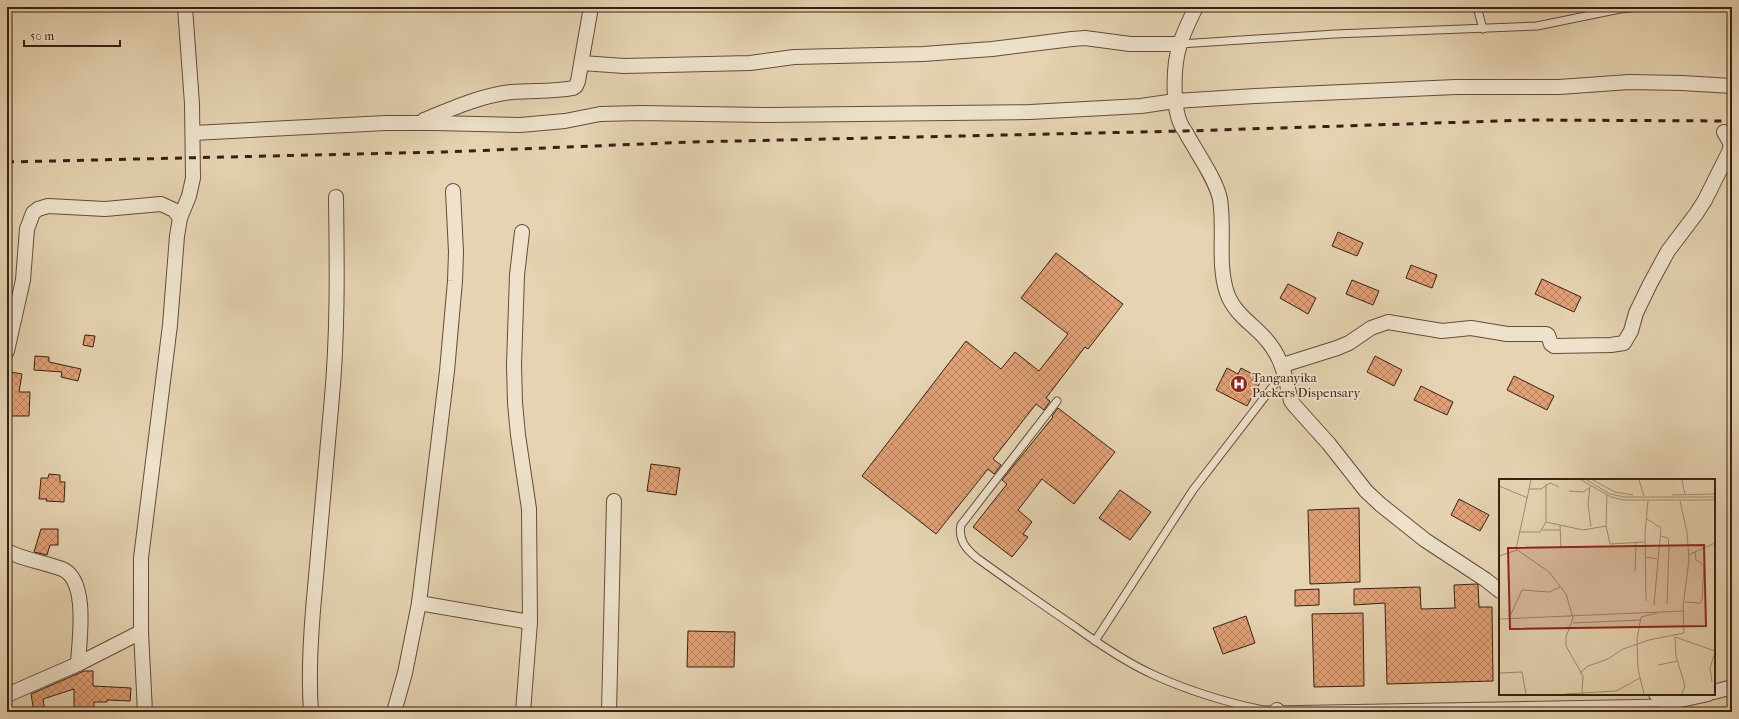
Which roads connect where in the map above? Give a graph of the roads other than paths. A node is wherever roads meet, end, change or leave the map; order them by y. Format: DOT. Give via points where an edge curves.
graph roads {
  1 [pos="185,7"];
  2 [pos="591,7"];
  3 [pos="1196,7"];
  4 [pos="1477,7"];
  5 [pos="1640,7"];
  6 [pos="1483,28"];
  7 [pos="1180,44"];
  8 [pos="582,63"];
  9 [pos="1732,86"];
  10 [pos="1175,102"];
  11 [pos="418,122"];
  12 [pos="1724,132"];
  13 [pos="193,133"];
  14 [pos="453,192"];
  15 [pos="336,197"];
  16 [pos="180,218"];
  17 [pos="522,232"];
  18 [pos="7,351"];
  19 [pos="1284,368"];
  20 [pos="1057,401"];
  21 [pos="614,501"];
  22 [pos="7,551"];
  23 [pos="1499,590"];
  24 [pos="418,603"];
  25 [pos="530,622"];
  26 [pos="142,632"];
  27 [pos="1095,641"];
  28 [pos="78,664"];
  29 [pos="1732,687"];
  30 [pos="1715,692"];
  31 [pos="7,695"];
  32 [pos="1657,695"];
  33 [pos="1705,695"];
  34 [pos="1670,707"];
  35 [pos="1276,711"];
  36 [pos="145,712"];
  37 [pos="311,712"];
  38 [pos="394,712"];
  39 [pos="523,712"];
  40 [pos="609,712"];
  1 -- 13 [label="street"];
  2 -- 8 [label="street"];
  3 -- 7 [label="street"];
  4 -- 6 [label="lane"];
  5 -- 6 [label="lane" via="1538,26"];
  6 -- 7 [label="lane"];
  7 -- 8 [label="street" via="1130,44 1072,38 992,49 924,54 794,57 750,63 624,66"];
  7 -- 10 [label="street"];
  8 -- 11 [label="street" via="578,81 573,88 495,95"];
  9 -- 10 [label="street" via="1629,82 1559,87 1404,89"];
  10 -- 11 [label="street" via="1004,113 640,113 600,114 565,121 520,125"];
  10 -- 19 [label="street" via="1180,125 1219,197 1223,268 1231,303 1265,338"];
  11 -- 13 [label="street"];
  12 -- 19 [label="street" via="1731,144 1729,152 1696,214 1668,251 1642,299 1626,341 1622,344 1554,346 1546,334 1507,334 1471,328 1442,332 1388,322 1371,328 1338,348"];
  13 -- 16 [label="street" via="193,178"];
  14 -- 24 [label="street" via="455,281"];
  15 -- 37 [label="street" via="336,358 312,623"];
  16 -- 18 [label="street" via="174,210 161,204 105,208 48,206 38,209 33,213 27,229 21,287"];
  16 -- 26 [label="street" via="170,324 141,558"];
  17 -- 25 [label="street" via="516,300 515,403 529,509"];
  19 -- 23 [label="street" via="1294,405 1373,498 1425,540"];
  19 -- 27 [label="lane" via="1193,490"];
  20 -- 27 [label="lane" via="961,525 960,535 966,549 977,558"];
  21 -- 40 [label="street"];
  22 -- 28 [label="street" via="63,570 75,582 80,598"];
  24 -- 25 [label="street"];
  24 -- 38 [label="street" via="405,673"];
  25 -- 39 [label="street"];
  26 -- 28 [label="street"];
  26 -- 36 [label="street"];
  27 -- 35 [label="lane" via="1153,675 1192,691 1229,702"];
  28 -- 31 [label="street"];
  29 -- 30 [label="street"];
  32 -- 34 [label="street"];
  33 -- 34 [label="street"];
  34 -- 35 [label="lane"];
}
